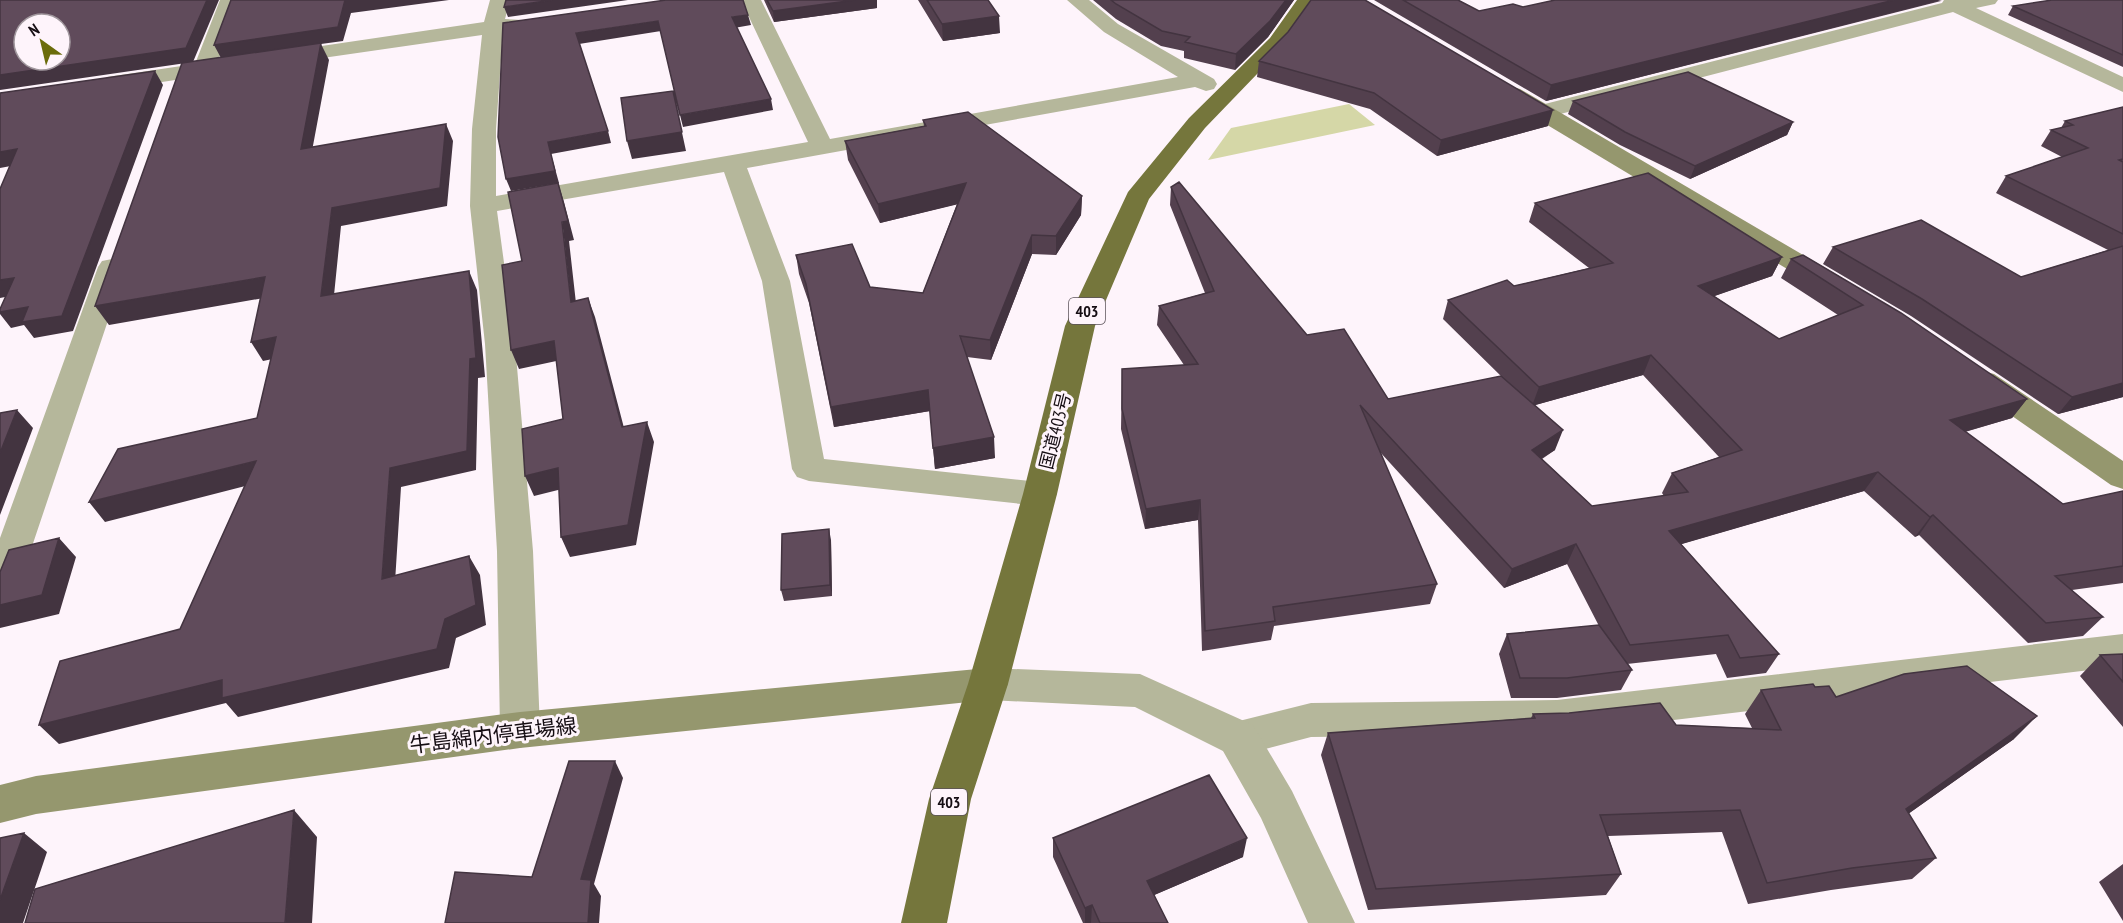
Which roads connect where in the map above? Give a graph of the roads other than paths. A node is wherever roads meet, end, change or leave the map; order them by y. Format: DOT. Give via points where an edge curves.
graph roads {
  1 [pos="230,0"];
  2 [pos="751,0"];
  3 [pos="1077,0"];
  4 [pos="1307,0"];
  5 [pos="1988,0"];
  6 [pos="1948,3"];
  7 [pos="497,14"];
  8 [pos="538,21"];
  9 [pos="262,61"];
  10 [pos="238,64"];
  11 [pos="192,71"];
  12 [pos="1198,80"];
  13 [pos="1493,83"];
  14 [pos="2123,85"];
  15 [pos="90,86"];
  16 [pos="1224,96"];
  17 [pos="168,106"];
  18 [pos="1541,112"];
  19 [pos="822,146"];
  20 [pos="733,164"];
  21 [pos="483,206"];
  22 [pos="121,241"];
  23 [pos="1849,294"];
  24 [pos="1958,364"];
  25 [pos="2123,477"];
  26 [pos="1040,494"];
  27 [pos="0,588"];
  28 [pos="2123,650"];
  29 [pos="988,684"];
  30 [pos="519,730"];
  31 [pos="1238,738"];
  32 [pos="0,804"];
  33 [pos="924,923"];
  34 [pos="1332,923"];
  1 -- 11 [label="street"];
  2 -- 19 [label="street"];
  3 -- 12 [label="street" via="1111,28"];
  4 -- 16 [label="highway, 国道403号 / 403" via="1277,42"];
  5 -- 6 [label="street"];
  6 -- 14 [label="street"];
  6 -- 18 [label="street"];
  7 -- 8 [label="street"];
  7 -- 9 [label="street"];
  7 -- 21 [label="street" via="484,129"];
  10 -- 11 [label="street"];
  11 -- 15 [label="street"];
  11 -- 17 [label="street"];
  12 -- 16 [label="street"];
  12 -- 19 [label="street"];
  13 -- 18 [label="main road"];
  16 -- 26 [label="highway, 国道403号 / 403" via="1137,197 1080,326"];
  18 -- 23 [label="main road"];
  19 -- 20 [label="street"];
  20 -- 21 [label="street"];
  20 -- 26 [label="street" via="776,281 809,469"];
  21 -- 30 [label="street" via="500,344 514,540"];
  22 -- 27 [label="street"];
  24 -- 25 [label="main road"];
  26 -- 29 [label="highway, 国道403号 / 403"];
  28 -- 31 [label="street" via="1557,717 1311,720"];
  29 -- 30 [label="main road, 牛島綿内停車場線"];
  29 -- 31 [label="street" via="1140,691"];
  29 -- 33 [label="highway, 国道403号 / 403" via="950,799"];
  30 -- 32 [label="main road, 牛島綿内停車場線" via="36,795"];
  31 -- 34 [label="street" via="1277,805"];
}
